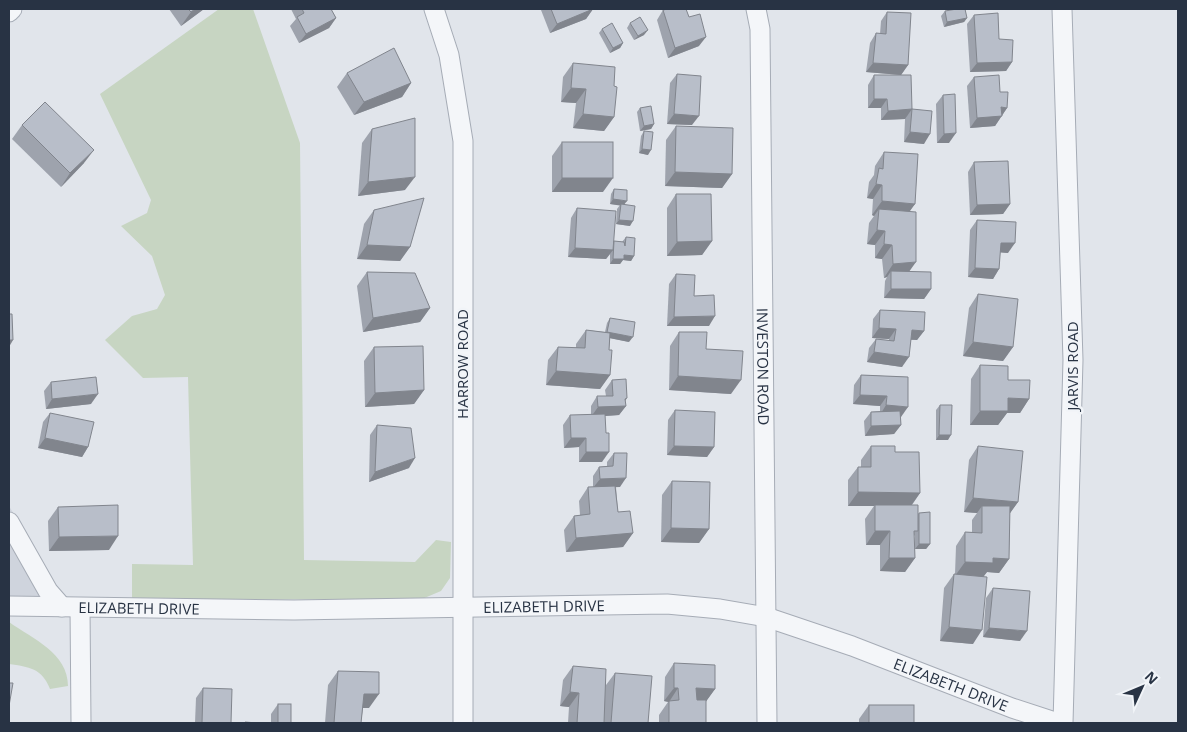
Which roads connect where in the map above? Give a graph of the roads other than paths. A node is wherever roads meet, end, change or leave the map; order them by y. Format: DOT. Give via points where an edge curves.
graph roads {
  1 [pos="12,9"];
  2 [pos="434,9"];
  3 [pos="756,9"];
  4 [pos="1062,9"];
  5 [pos="9,12"];
  6 [pos="9,522"];
  7 [pos="9,606"];
  8 [pos="71,607"];
  9 [pos="464,608"];
  10 [pos="766,617"];
  11 [pos="81,723"];
  12 [pos="463,723"];
  13 [pos="767,723"];
  14 [pos="1058,723"];
  15 [pos="1063,723"];
  1 -- 5 [label="street"];
  2 -- 9 [label="street, HARROW ROAD" via="449,54 464,141"];
  3 -- 10 [label="street, INVESTON ROAD" via="760,30"];
  4 -- 15 [label="street, JARVIS ROAD" via="1073,360"];
  6 -- 8 [label="street" via="48,590"];
  7 -- 8 [label="street, ELIZABETH DRIVE"];
  8 -- 9 [label="street, ELIZABETH DRIVE"];
  8 -- 11 [label="street"];
  9 -- 10 [label="street, ELIZABETH DRIVE" via="667,604"];
  9 -- 12 [label="street, HARROW ROAD"];
  10 -- 13 [label="street, INVESTON ROAD"];
  10 -- 14 [label="street, ELIZABETH DRIVE"];
}
